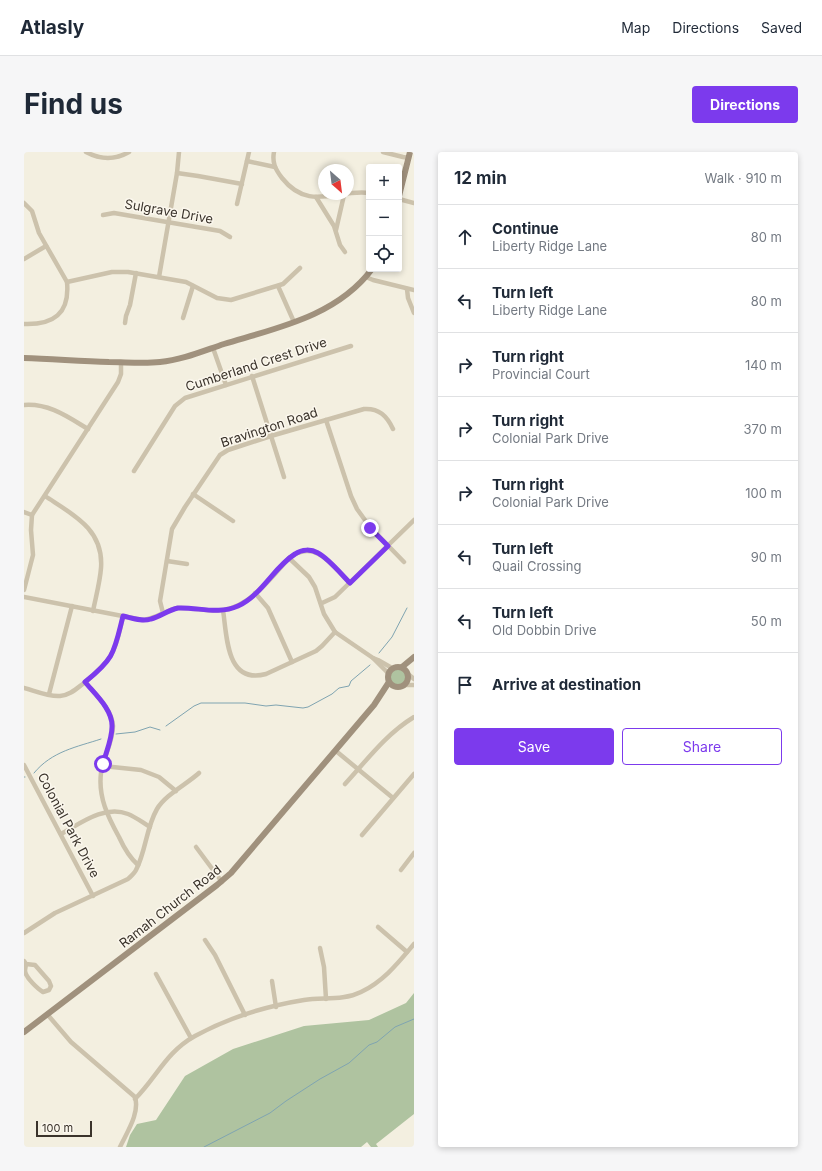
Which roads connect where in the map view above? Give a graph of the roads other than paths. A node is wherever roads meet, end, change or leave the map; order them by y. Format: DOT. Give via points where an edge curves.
graph roads {
  1 [pos="86,152"];
  2 [pos="129,152"];
  3 [pos="179,152"];
  4 [pos="249,152"];
  5 [pos="274,152"];
  6 [pos="384,152"];
  7 [pos="410,155"];
  8 [pos="247,161"];
  9 [pos="275,166"];
  10 [pos="177,174"];
  11 [pos="242,184"];
  12 [pos="402,185"];
  13 [pos="366,193"];
  14 [pos="354,194"];
  15 [pos="316,197"];
  16 [pos="343,200"];
  17 [pos="402,200"];
  18 [pos="24,203"];
  19 [pos="414,203"];
  20 [pos="236,204"];
  21 [pos="103,215"];
  22 [pos="168,222"];
  23 [pos="336,230"];
  24 [pos="230,237"];
  25 [pos="46,246"];
  26 [pos="345,252"];
  27 [pos="24,259"];
  28 [pos="300,268"];
  29 [pos="370,272"];
  30 [pos="136,273"];
  31 [pos="159,277"];
  32 [pos="366,277"];
  33 [pos="67,282"];
  34 [pos="193,286"];
  35 [pos="278,286"];
  36 [pos="407,288"];
  37 [pos="414,290"];
  38 [pos="414,313"];
  39 [pos="183,318"];
  40 [pos="294,322"];
  41 [pos="125,323"];
  42 [pos="24,324"];
  43 [pos="350,346"];
  44 [pos="213,348"];
  45 [pos="24,358"];
  46 [pos="122,362"];
  47 [pos="252,376"];
  48 [pos="226,385"];
  49 [pos="24,405"];
  50 [pos="326,420"];
  51 [pos="393,428"];
  52 [pos="88,429"];
  53 [pos="271,436"];
  54 [pos="134,471"];
  55 [pos="284,477"];
  56 [pos="193,494"];
  57 [pos="45,496"];
  58 [pos="24,512"];
  59 [pos="32,515"];
  60 [pos="233,520"];
  61 [pos="414,520"];
  62 [pos="388,546"];
  63 [pos="289,558"];
  64 [pos="167,561"];
  65 [pos="404,562"];
  66 [pos="187,564"];
  67 [pos="350,583"];
  68 [pos="24,590"];
  69 [pos="255,593"];
  70 [pos="24,597"];
  71 [pos="322,602"];
  72 [pos="72,606"];
  73 [pos="223,610"];
  74 [pos="93,611"];
  75 [pos="163,613"];
  76 [pos="123,616"];
  77 [pos="335,632"];
  78 [pos="414,657"];
  79 [pos="414,661"];
  80 [pos="292,662"];
  81 [pos="402,667"];
  82 [pos="390,670"];
  83 [pos="408,674"];
  84 [pos="414,679"];
  85 [pos="85,682"];
  86 [pos="389,682"];
  87 [pos="414,684"];
  88 [pos="404,685"];
  89 [pos="395,687"];
  90 [pos="24,688"];
  91 [pos="49,694"];
  92 [pos="374,705"];
  93 [pos="414,717"];
  94 [pos="336,751"];
  95 [pos="24,765"];
  96 [pos="103,766"];
  97 [pos="359,769"];
  98 [pos="199,773"];
  99 [pos="414,774"];
  100 [pos="345,784"];
  101 [pos="176,792"];
  102 [pos="393,798"];
  103 [pos="106,811"];
  104 [pos="150,827"];
  105 [pos="61,834"];
  106 [pos="362,835"];
  107 [pos="196,847"];
  108 [pos="414,853"];
  109 [pos="138,865"];
  110 [pos="401,870"];
  111 [pos="222,882"];
  112 [pos="93,896"];
  113 [pos="378,927"];
  114 [pos="24,933"];
  115 [pos="205,940"];
  116 [pos="414,944"];
  117 [pos="320,948"];
  118 [pos="407,952"];
  119 [pos="25,963"];
  120 [pos="156,974"];
  121 [pos="272,981"];
  122 [pos="326,999"];
  123 [pos="276,1007"];
  124 [pos="47,1014"];
  125 [pos="245,1015"];
  126 [pos="24,1032"];
  127 [pos="191,1038"];
  128 [pos="135,1099"];
  129 [pos="120,1147"];
  1 -- 2 [label="street" via="108,158"];
  3 -- 10 [label="street"];
  4 -- 8 [label="street"];
  5 -- 9 [label="street"];
  6 -- 7 [label="street" via="403,157"];
  7 -- 12 [label="main road"];
  8 -- 9 [label="street"];
  8 -- 11 [label="street"];
  9 -- 15 [label="street" via="289,187 302,194"];
  10 -- 11 [label="street"];
  10 -- 22 [label="street"];
  11 -- 20 [label="street"];
  13 -- 14 [label="street"];
  15 -- 23 [label="street"];
  16 -- 23 [label="street"];
  17 -- 19 [label="street"];
  18 -- 25 [label="street" via="32,211"];
  21 -- 22 [label="street, Sulgrave Drive" via="114,213"];
  22 -- 24 [label="street, Sulgrave Drive" via="220,231"];
  22 -- 31 [label="street"];
  23 -- 26 [label="street" via="340,246"];
  25 -- 27 [label="street"];
  25 -- 33 [label="street"];
  28 -- 35 [label="street" via="285,283"];
  29 -- 32 [label="main road"];
  30 -- 31 [label="street"];
  30 -- 33 [label="street" via="112,272"];
  30 -- 41 [label="street"];
  31 -- 34 [label="street" via="182,281"];
  32 -- 36 [label="street"];
  32 -- 40 [label="main road" via="333,304"];
  33 -- 42 [label="street" via="68,295 60,313 46,322"];
  34 -- 35 [label="street" via="225,300 237,299"];
  34 -- 39 [label="street"];
  35 -- 40 [label="street"];
  36 -- 37 [label="street"];
  36 -- 38 [label="street"];
  40 -- 44 [label="main road"];
  43 -- 47 [label="street, Cumberland Crest Drive"];
  44 -- 46 [label="main road" via="169,361"];
  44 -- 48 [label="street"];
  45 -- 46 [label="main road"];
  46 -- 52 [label="street" via="118,382"];
  47 -- 48 [label="street, Cumberland Crest Drive"];
  47 -- 53 [label="street"];
  48 -- 54 [label="street, Cumberland Crest Drive" via="185,398 178,403"];
  49 -- 52 [label="street" via="53,409"];
  50 -- 51 [label="street, Bravington Road" via="368,408 384,414"];
  50 -- 53 [label="street, Bravington Road"];
  50 -- 62 [label="street" via="357,509 370,528"];
  52 -- 57 [label="street"];
  53 -- 55 [label="street"];
  53 -- 56 [label="street, Bravington Road" via="220,455"];
  56 -- 60 [label="street"];
  56 -- 64 [label="street, Bravington Road" via="172,529"];
  57 -- 59 [label="street"];
  57 -- 74 [label="street" via="82,522 95,536 99,546 101,567"];
  58 -- 59 [label="street"];
  59 -- 68 [label="street" via="33,555"];
  61 -- 62 [label="street"];
  62 -- 65 [label="street"];
  62 -- 67 [label="street"];
  63 -- 67 [label="street" via="300,551 319,553"];
  63 -- 69 [label="street"];
  63 -- 71 [label="street" via="309,577"];
  64 -- 66 [label="street"];
  64 -- 75 [label="street, Bravington Road" via="160,600"];
  67 -- 71 [label="street" via="335,597"];
  69 -- 73 [label="street" via="240,605"];
  69 -- 80 [label="street" via="268,608"];
  70 -- 72 [label="street"];
  71 -- 77 [label="street" via="324,614"];
  72 -- 74 [label="street"];
  72 -- 91 [label="street"];
  73 -- 75 [label="street" via="185,607"];
  73 -- 80 [label="street" via="231,656 240,671 259,676"];
  74 -- 76 [label="street"];
  75 -- 76 [label="street" via="143,620"];
  76 -- 85 [label="street" via="111,657"];
  77 -- 80 [label="street" via="316,651"];
  77 -- 82 [label="street"];
  78 -- 81 [label="main road"];
  79 -- 83 [label="main road"];
  81 -- 82 [label="main road"];
  81 -- 83 [label="main road"];
  82 -- 86 [label="main road"];
  83 -- 84 [label="street"];
  83 -- 88 [label="main road" via="408,680"];
  85 -- 91 [label="street" via="66,695"];
  85 -- 96 [label="street" via="106,708 112,721 112,732"];
  86 -- 89 [label="main road"];
  86 -- 92 [label="main road, Ramah Church Road"];
  87 -- 88 [label="street"];
  88 -- 89 [label="main road, Ramah Church Road"];
  89 -- 92 [label="main road, Ramah Church Road"];
  90 -- 91 [label="street"];
  92 -- 94 [label="main road, Ramah Church Road"];
  93 -- 97 [label="street" via="386,738"];
  94 -- 97 [label="street"];
  94 -- 111 [label="main road, Ramah Church Road"];
  95 -- 105 [label="street, Colonial Park Drive"];
  96 -- 101 [label="street" via="141,770 159,778"];
  96 -- 103 [label="street" via="100,776 101,792"];
  97 -- 100 [label="street"];
  97 -- 102 [label="street"];
  98 -- 101 [label="street"];
  99 -- 102 [label="street"];
  101 -- 104 [label="street" via="157,808"];
  102 -- 106 [label="street"];
  103 -- 104 [label="street" via="128,814"];
  103 -- 105 [label="street"];
  103 -- 109 [label="street" via="128,854"];
  104 -- 109 [label="street"];
  105 -- 112 [label="street, Colonial Park Drive"];
  107 -- 111 [label="street"];
  108 -- 110 [label="street"];
  109 -- 112 [label="street" via="128,879"];
  111 -- 124 [label="main road, Ramah Church Road"];
  112 -- 114 [label="street" via="55,912"];
  113 -- 118 [label="street"];
  115 -- 125 [label="street"];
  116 -- 118 [label="street"];
  117 -- 122 [label="street"];
  118 -- 122 [label="street" via="390,972 370,987 349,996"];
  119 -- 119 [label="street" via="28,977 43,992 49,990 49,981 35,965"];
  120 -- 127 [label="street"];
  121 -- 123 [label="street"];
  122 -- 123 [label="street" via="305,1000"];
  123 -- 125 [label="street"];
  124 -- 126 [label="main road, Ramah Church Road"];
  124 -- 128 [label="street" via="70,1042"];
  125 -- 127 [label="street"];
  127 -- 128 [label="street" via="168,1057 150,1084"];
  128 -- 129 [label="street" via="135,1114"];
}
